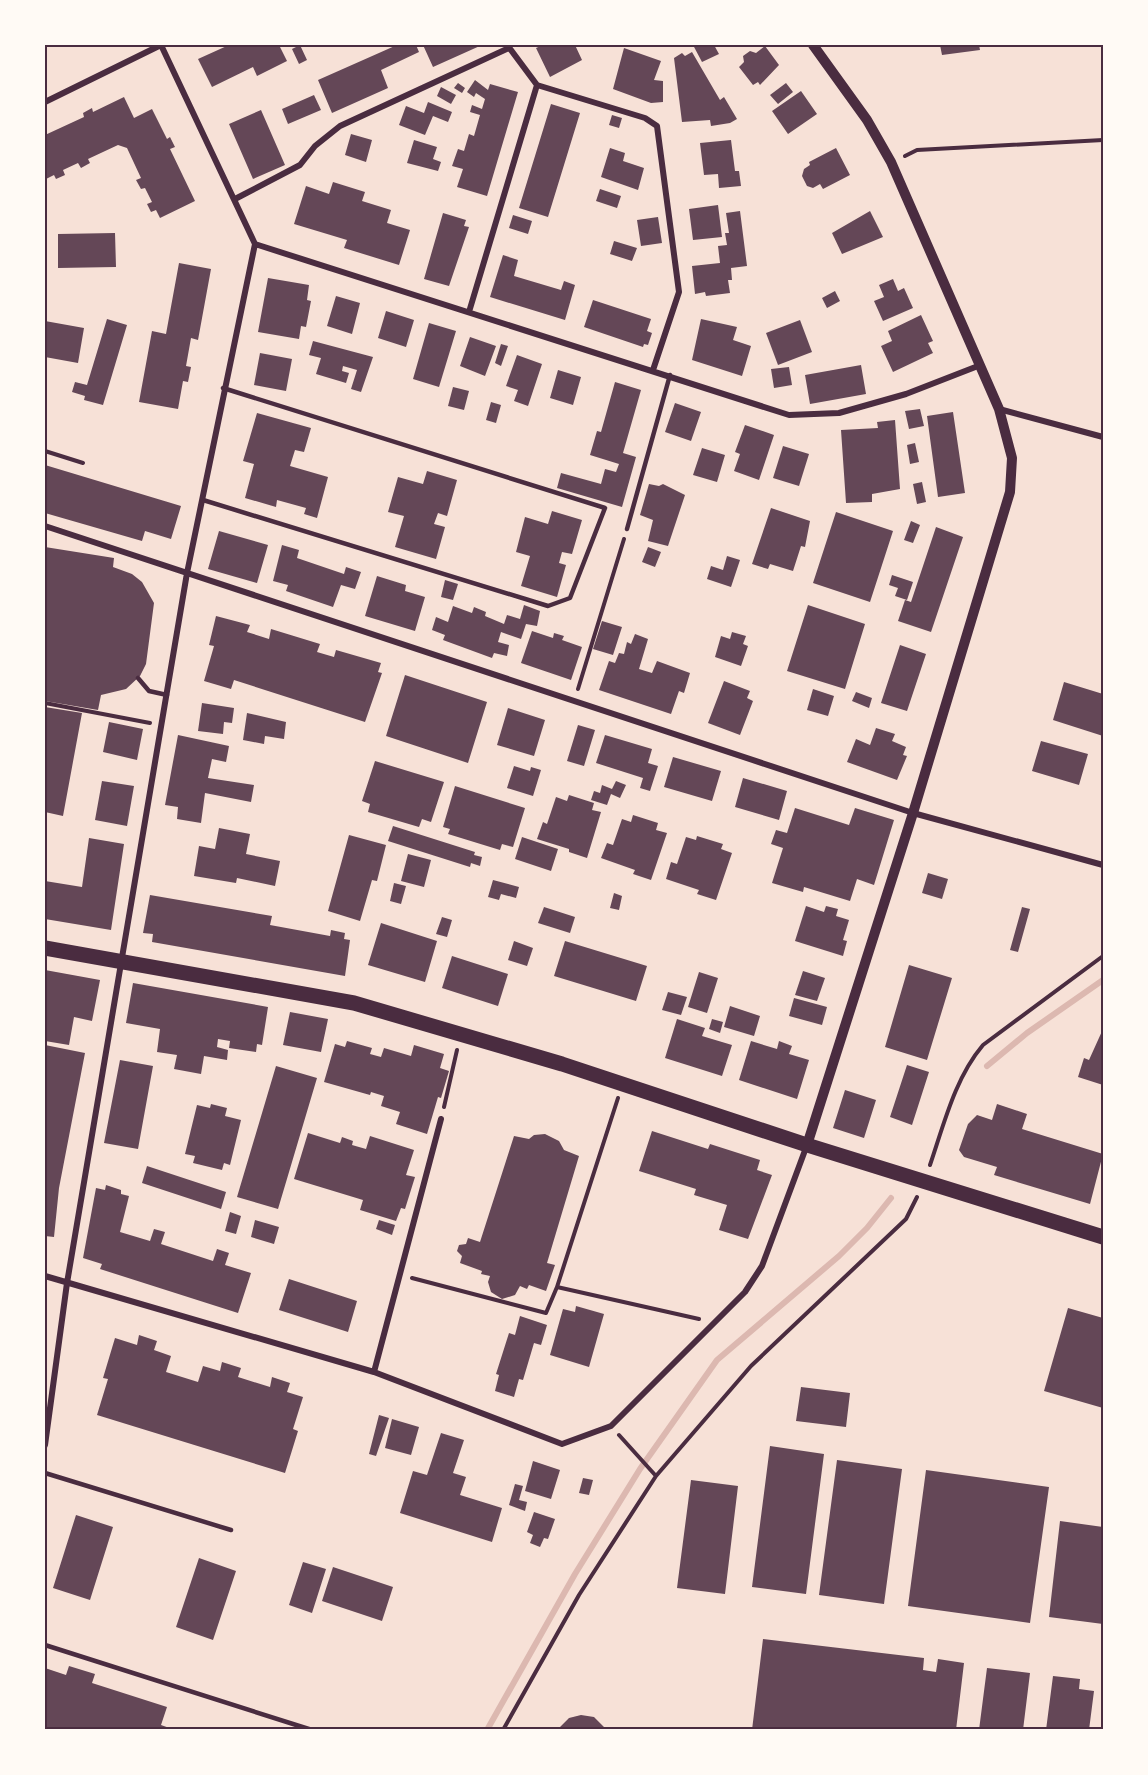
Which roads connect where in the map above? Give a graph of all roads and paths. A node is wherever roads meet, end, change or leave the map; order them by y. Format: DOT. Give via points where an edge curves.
graph roads {
  1 [pos="161,45"];
  2 [pos="813,45"];
  3 [pos="509,47"];
  4 [pos="537,85"];
  5 [pos="45,102"];
  6 [pos="1103,140"];
  7 [pos="891,162"];
  8 [pos="235,199"];
  9 [pos="255,243"];
  10 [pos="469,312"];
  11 [pos="978,366"];
  12 [pos="653,370"];
  13 [pos="669,375"];
  14 [pos="223,388"];
  15 [pos="999,409"];
  16 [pos="1103,437"];
  17 [pos="45,451"];
  18 [pos="83,463"];
  19 [pos="203,500"];
  20 [pos="45,526"];
  21 [pos="627,529"];
  22 [pos="187,573"];
  23 [pos="138,678"];
  24 [pos="167,695"];
  25 [pos="45,703"];
  26 [pos="574,703"];
  27 [pos="161,726"];
  28 [pos="913,813"];
  29 [pos="1103,865"];
  30 [pos="45,948"];
  31 [pos="1103,956"];
  32 [pos="123,961"];
  33 [pos="460,1035"];
  34 [pos="623,1083"];
  35 [pos="441,1119"];
  36 [pos="807,1145"];
  37 [pos="925,1182"];
  38 [pos="1103,1237"];
  39 [pos="400,1275"];
  40 [pos="45,1276"];
  41 [pos="67,1283"];
  42 [pos="557,1287"];
  43 [pos="714,1323"];
  44 [pos="374,1372"];
  45 [pos="611,1426"];
  46 [pos="45,1445"];
  47 [pos="45,1473"];
  48 [pos="656,1476"];
  49 [pos="231,1530"];
  50 [pos="45,1645"];
  51 [pos="312,1730"];
  52 [pos="503,1730"];
  1 -- 5 [label="street"];
  1 -- 8 [label="street"];
  2 -- 7 [label="street" via="867,120"];
  3 -- 4 [label="street"];
  3 -- 8 [label="street" via="340,126 315,146 300,165"];
  4 -- 10 [label="street"];
  4 -- 12 [label="street" via="645,118 657,126 679,292"];
  6 -- 7 [label="path" via="917,150"];
  7 -- 11 [label="street"];
  8 -- 9 [label="street"];
  9 -- 10 [label="street"];
  9 -- 14 [label="street"];
  10 -- 12 [label="street"];
  11 -- 13 [label="street" via="906,394 839,413 789,416"];
  11 -- 15 [label="street"];
  12 -- 13 [label="street"];
  13 -- 21 [label="lane"];
  14 -- 19 [label="street"];
  14 -- 19 [label="lane" via="604,508 570,598 548,606"];
  15 -- 16 [label="street"];
  15 -- 28 [label="street" via="1012,458 1010,492"];
  17 -- 18 [label="path"];
  19 -- 22 [label="street"];
  20 -- 22 [label="street"];
  21 -- 26 [label="path"];
  22 -- 24 [label="street"];
  22 -- 26 [label="street"];
  23 -- 24 [label="lane" via="149,691"];
  24 -- 27 [label="street"];
  25 -- 27 [label="path"];
  26 -- 28 [label="street"];
  27 -- 32 [label="street"];
  28 -- 29 [label="street"];
  28 -- 36 [label="street"];
  30 -- 32 [label="main road"];
  31 -- 37 [label="path" via="995,1034 970,1060"];
  32 -- 33 [label="main road" via="354,1003"];
  32 -- 41 [label="street"];
  33 -- 34 [label="main road"];
  33 -- 35 [label="path"];
  34 -- 36 [label="main road"];
  34 -- 42 [label="path"];
  35 -- 39 [label="street"];
  36 -- 37 [label="main road"];
  36 -- 43 [label="street" via="762,1266 745,1292"];
  37 -- 38 [label="main road"];
  37 -- 48 [label="path" via="906,1220 751,1366"];
  39 -- 42 [label="path" via="546,1313"];
  39 -- 44 [label="street"];
  40 -- 41 [label="street"];
  41 -- 44 [label="street"];
  41 -- 46 [label="street"];
  42 -- 43 [label="path"];
  43 -- 45 [label="street"];
  44 -- 45 [label="street" via="562,1444"];
  45 -- 48 [label="path"];
  47 -- 49 [label="lane"];
  48 -- 52 [label="path" via="579,1595"];
  50 -- 51 [label="lane"];
}
